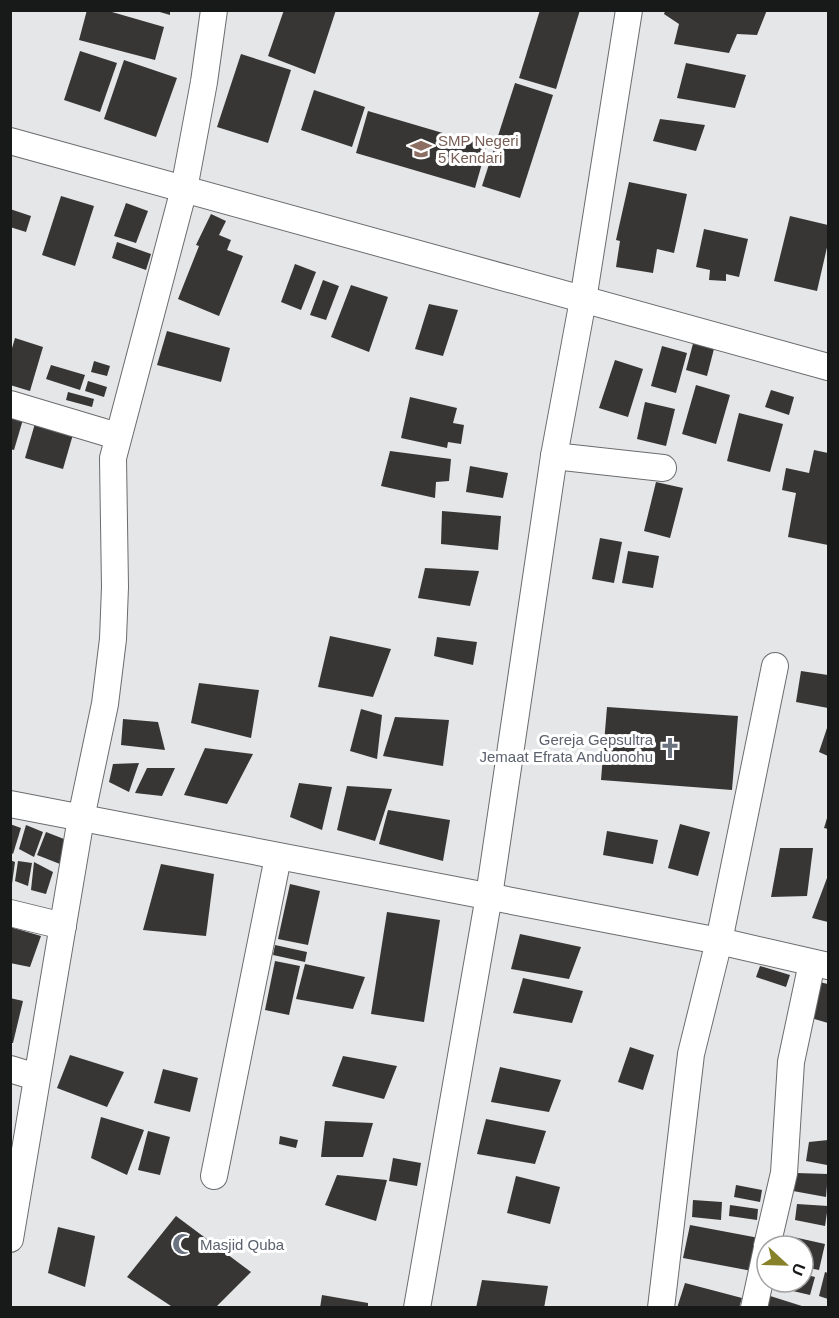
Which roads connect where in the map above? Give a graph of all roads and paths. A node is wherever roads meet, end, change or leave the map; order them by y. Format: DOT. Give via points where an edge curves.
graph roads {
  1 [pos="214,10"];
  2 [pos="629,10"];
  3 [pos="10,141"];
  4 [pos="184,189"];
  5 [pos="584,300"];
  6 [pos="828,367"];
  7 [pos="10,404"];
  8 [pos="117,436"];
  9 [pos="554,456"];
  10 [pos="663,468"];
  11 [pos="775,666"];
  12 [pos="10,804"];
  13 [pos="81,818"];
  14 [pos="278,857"];
  15 [pos="489,897"];
  16 [pos="10,913"];
  17 [pos="63,927"];
  18 [pos="719,940"];
  19 [pos="820,964"];
  20 [pos="10,1070"];
  21 [pos="36,1077"];
  22 [pos="214,1176"];
  23 [pos="770,1234"];
  24 [pos="10,1239"];
  25 [pos="417,1308"];
  26 [pos="661,1308"];
  1 -- 4 [label="street"];
  2 -- 5 [label="street"];
  3 -- 4 [label="street"];
  4 -- 5 [label="street"];
  4 -- 8 [label="street"];
  5 -- 6 [label="street"];
  5 -- 9 [label="street"];
  7 -- 8 [label="street"];
  8 -- 13 [label="street" via="113,458 113,639 105,704"];
  9 -- 10 [label="street"];
  9 -- 15 [label="street"];
  11 -- 18 [label="street"];
  12 -- 13 [label="street"];
  13 -- 14 [label="street"];
  13 -- 17 [label="street"];
  14 -- 15 [label="street"];
  14 -- 22 [label="street"];
  15 -- 18 [label="street"];
  15 -- 25 [label="street"];
  16 -- 17 [label="street"];
  17 -- 21 [label="street"];
  18 -- 19 [label="street"];
  18 -- 26 [label="street" via="691,1054"];
  19 -- 23 [label="street" via="791,1062 784,1173"];
  20 -- 21 [label="street"];
  21 -- 24 [label="street"];
}
